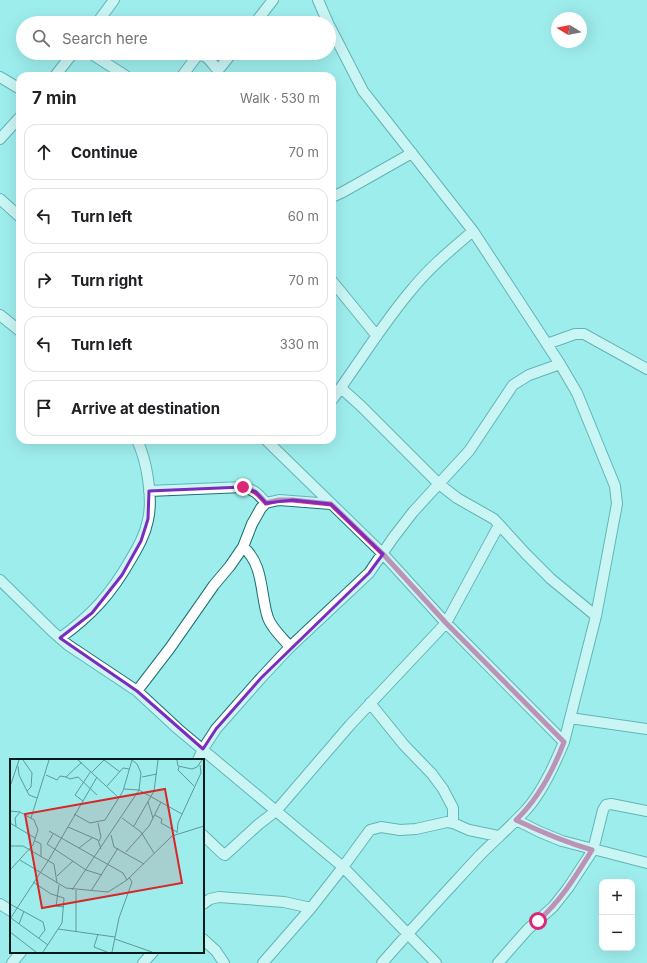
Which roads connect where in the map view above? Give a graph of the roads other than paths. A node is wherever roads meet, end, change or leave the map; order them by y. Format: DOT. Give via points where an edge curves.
graph roads {
  1 [pos="114,0"];
  2 [pos="273,0"];
  3 [pos="318,0"];
  4 [pos="102,16"];
  5 [pos="260,16"];
  6 [pos="325,16"];
  7 [pos="336,39"];
  8 [pos="68,60"];
  9 [pos="101,60"];
  10 [pos="194,60"];
  11 [pos="209,60"];
  12 [pos="226,60"];
  13 [pos="58,72"];
  14 [pos="120,72"];
  15 [pos="185,72"];
  16 [pos="0,77"];
  17 [pos="16,87"];
  18 [pos="16,121"];
  19 [pos="0,139"];
  20 [pos="412,153"];
  21 [pos="336,195"];
  22 [pos="0,199"];
  23 [pos="16,213"];
  24 [pos="473,231"];
  25 [pos="336,287"];
  26 [pos="1,318"];
  27 [pos="16,328"];
  28 [pos="377,336"];
  29 [pos="546,344"];
  30 [pos="560,364"];
  31 [pos="647,369"];
  32 [pos="340,388"];
  33 [pos="336,394"];
  34 [pos="138,444"];
  35 [pos="270,444"];
  36 [pos="439,484"];
  37 [pos="149,491"];
  38 [pos="266,503"];
  39 [pos="331,504"];
  40 [pos="499,525"];
  41 [pos="243,547"];
  42 [pos="383,554"];
  43 [pos="0,580"];
  44 [pos="596,616"];
  45 [pos="446,623"];
  46 [pos="60,638"];
  47 [pos="290,647"];
  48 [pos="137,691"];
  49 [pos="370,703"];
  50 [pos="570,718"];
  51 [pos="647,729"];
  52 [pos="564,742"];
  53 [pos="203,749"];
  54 [pos="198,759"];
  55 [pos="647,810"];
  56 [pos="276,811"];
  57 [pos="516,820"];
  58 [pos="453,822"];
  59 [pos="498,836"];
  60 [pos="204,837"];
  61 [pos="592,850"];
  62 [pos="647,863"];
  63 [pos="343,867"];
  64 [pos="204,903"];
  65 [pos="0,904"];
  66 [pos="311,908"];
  67 [pos="10,910"];
  68 [pos="407,934"];
  69 [pos="204,940"];
  70 [pos="20,953"];
  71 [pos="152,953"];
  72 [pos="12,963"];
  73 [pos="144,963"];
  74 [pos="224,963"];
  75 [pos="263,963"];
  76 [pos="382,963"];
  77 [pos="436,963"];
  78 [pos="498,963"];
  1 -- 4 [label="street"];
  2 -- 5 [label="street"];
  3 -- 6 [label="street"];
  7 -- 20 [label="street" via="363,91"];
  8 -- 13 [label="street"];
  9 -- 14 [label="street"];
  10 -- 15 [label="street"];
  11 -- 12 [label="street" via="216,68 220,68"];
  16 -- 17 [label="street"];
  18 -- 19 [label="street"];
  20 -- 21 [label="street"];
  20 -- 24 [label="street"];
  22 -- 23 [label="street"];
  24 -- 28 [label="street" via="416,284"];
  24 -- 29 [label="street"];
  25 -- 28 [label="street"];
  26 -- 27 [label="street"];
  28 -- 32 [label="street"];
  29 -- 30 [label="street"];
  29 -- 31 [label="street" via="575,334 584,334"];
  30 -- 36 [label="street" via="529,375 513,385 469,451"];
  30 -- 44 [label="street" via="577,393 615,486 617,504"];
  32 -- 33 [label="street"];
  32 -- 36 [label="street"];
  34 -- 37 [label="street"];
  35 -- 39 [label="street"];
  36 -- 40 [label="street" via="457,498 487,514"];
  36 -- 42 [label="street" via="413,512"];
  37 -- 38 [label="street" via="243,487 256,492"];
  37 -- 46 [label="street" via="146,527 122,575 92,613"];
  38 -- 39 [label="street" via="286,500"];
  38 -- 41 [label="street" via="260,508"];
  39 -- 42 [label="street"];
  40 -- 44 [label="street" via="551,579"];
  40 -- 45 [label="street"];
  41 -- 47 [label="street" via="250,552 260,575 268,618"];
  41 -- 48 [label="street"];
  42 -- 45 [label="street"];
  42 -- 47 [label="street" via="369,573"];
  43 -- 46 [label="street"];
  44 -- 50 [label="street"];
  45 -- 49 [label="street"];
  45 -- 52 [label="street"];
  46 -- 48 [label="street"];
  47 -- 53 [label="street" via="220,724"];
  48 -- 53 [label="street"];
  49 -- 56 [label="street"];
  49 -- 58 [label="street" via="443,789 453,808"];
  50 -- 51 [label="street"];
  50 -- 52 [label="street"];
  52 -- 57 [label="street" via="545,782"];
  53 -- 54 [label="street"];
  53 -- 56 [label="street"];
  55 -- 61 [label="street" via="606,805"];
  56 -- 60 [label="street" via="225,855"];
  56 -- 63 [label="street"];
  57 -- 59 [label="street"];
  57 -- 61 [label="street" via="562,841"];
  58 -- 59 [label="street" via="469,830"];
  58 -- 63 [label="street" via="416,829 373,828"];
  59 -- 68 [label="street"];
  61 -- 62 [label="street"];
  61 -- 78 [label="street" via="553,908 528,929"];
  63 -- 66 [label="street"];
  63 -- 68 [label="street"];
  64 -- 66 [label="street" via="219,897 284,902"];
  65 -- 67 [label="street"];
  66 -- 75 [label="street"];
  68 -- 76 [label="street"];
  68 -- 77 [label="street"];
  69 -- 74 [label="street"];
  70 -- 72 [label="street"];
  71 -- 73 [label="street"];
}
